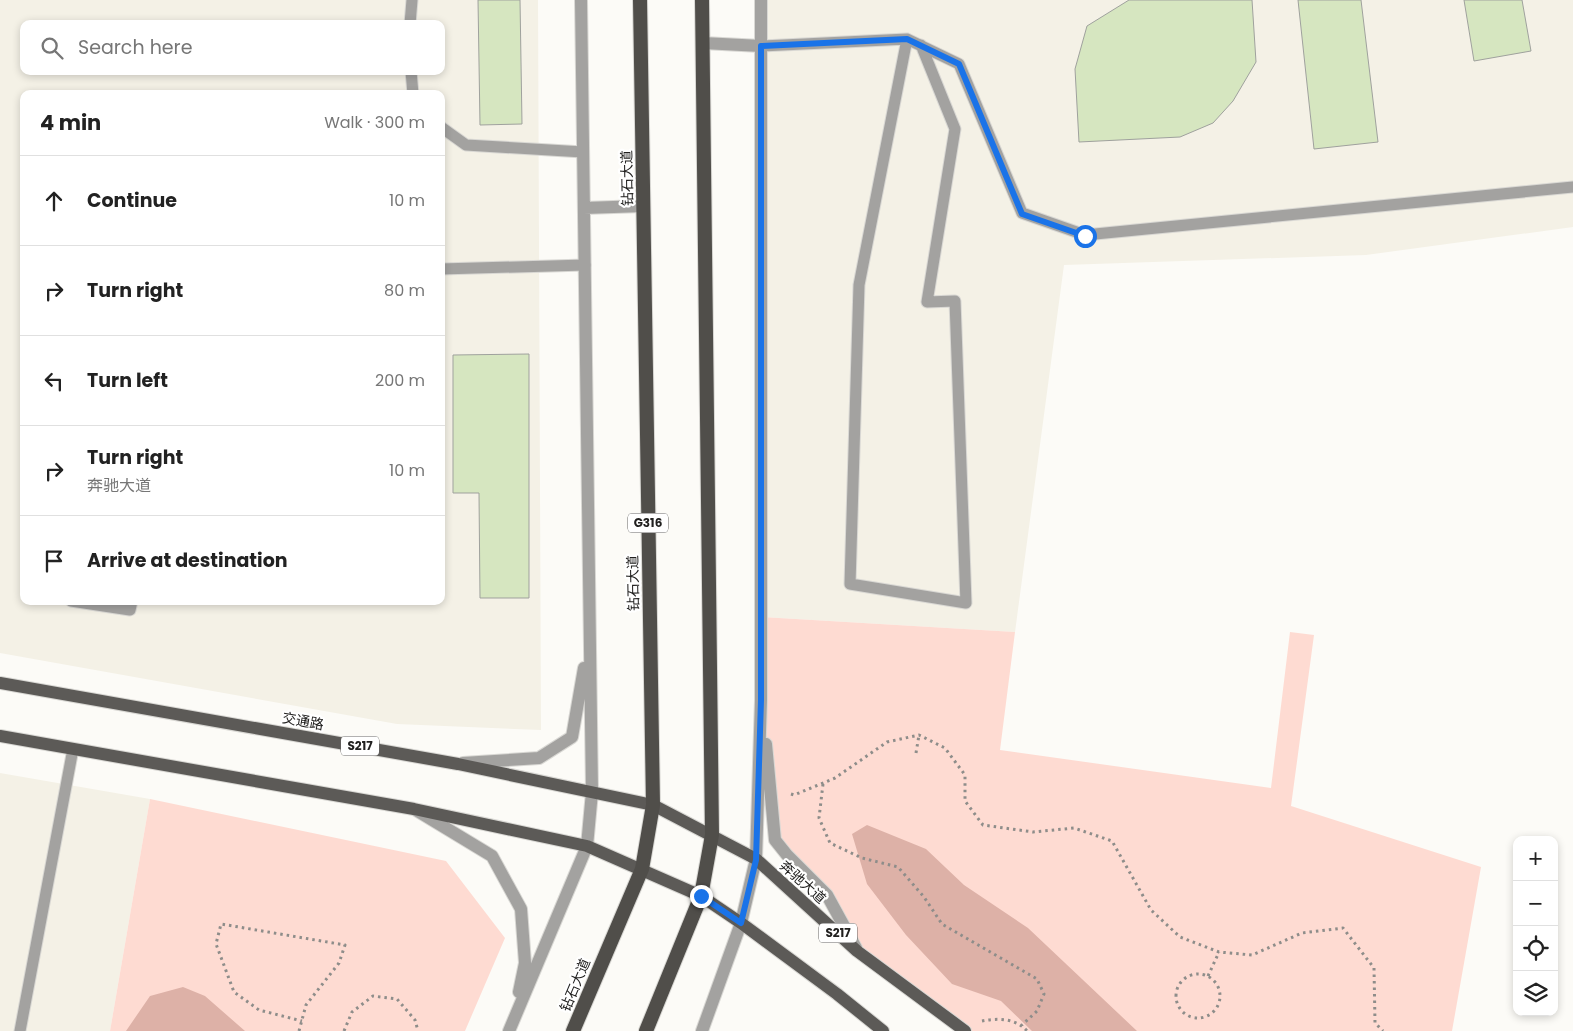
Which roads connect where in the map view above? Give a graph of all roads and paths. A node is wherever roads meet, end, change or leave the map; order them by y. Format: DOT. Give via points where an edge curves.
graph roads {
  1 [pos="412,0"];
  2 [pos="581,0"];
  3 [pos="640,0"];
  4 [pos="702,0"];
  5 [pos="761,0"];
  6 [pos="410,20"];
  7 [pos="907,39"];
  8 [pos="703,42"];
  9 [pos="921,45"];
  10 [pos="761,46"];
  11 [pos="412,75"];
  12 [pos="413,90"];
  13 [pos="445,130"];
  14 [pos="583,152"];
  15 [pos="1573,187"];
  16 [pos="643,206"];
  17 [pos="584,208"];
  18 [pos="585,264"];
  19 [pos="445,269"];
  20 [pos="97,605"];
  21 [pos="131,605"];
  22 [pos="590,641"];
  23 [pos="0,683"];
  24 [pos="761,700"];
  25 [pos="920,735"];
  26 [pos="0,736"];
  27 [pos="73,749"];
  28 [pos="916,753"];
  29 [pos="458,764"];
  30 [pos="770,781"];
  31 [pos="823,783"];
  32 [pos="592,792"];
  33 [pos="653,805"];
  34 [pos="414,809"];
  35 [pos="712,836"];
  36 [pos="587,846"];
  37 [pos="756,860"];
  38 [pos="642,869"];
  39 [pos="701,896"];
  40 [pos="741,923"];
  41 [pos="857,951"];
  42 [pos="1219,952"];
  43 [pos="1208,976"];
  44 [pos="302,1021"];
  45 [pos="1022,1025"];
  46 [pos="511,1026"];
  47 [pos="961,1028"];
  48 [pos="20,1031"];
  49 [pos="299,1031"];
  50 [pos="344,1031"];
  51 [pos="418,1031"];
  52 [pos="573,1031"];
  53 [pos="646,1031"];
  54 [pos="702,1031"];
  55 [pos="883,1031"];
  56 [pos="1027,1031"];
  57 [pos="1383,1031"];
  1 -- 6 [label="lane"];
  2 -- 14 [label="street"];
  3 -- 16 [label="highway, 钻石大道 / G316"];
  4 -- 8 [label="highway"];
  5 -- 10 [label="street"];
  7 -- 9 [label="lane"];
  7 -- 9 [label="lane" via="859,285 850,584 966,602 955,300 927,302 955,129"];
  7 -- 10 [label="lane"];
  8 -- 10 [label="street"];
  8 -- 35 [label="highway"];
  9 -- 15 [label="lane" via="959,64 1022,214 1085,236"];
  10 -- 24 [label="street"];
  11 -- 12 [label="lane"];
  13 -- 14 [label="lane" via="466,145"];
  14 -- 17 [label="street"];
  16 -- 17 [label="street"];
  16 -- 33 [label="highway, 钻石大道 / G316"];
  17 -- 18 [label="street"];
  18 -- 19 [label="lane"];
  18 -- 22 [label="street"];
  20 -- 21 [label="lane" via="130,610"];
  22 -- 29 [label="street" via="572,737 539,758"];
  22 -- 32 [label="street"];
  23 -- 29 [label="main road, 交通路 / S217"];
  24 -- 30 [label="street"];
  24 -- 37 [label="street"];
  25 -- 28 [label="path"];
  25 -- 31 [label="path" via="887,742"];
  25 -- 42 [label="path" via="945,748 965,775 965,801 983,825 1033,832 1074,828 1112,841 1151,910 1180,937"];
  26 -- 27 [label="main road"];
  27 -- 34 [label="main road"];
  27 -- 48 [label="lane"];
  29 -- 32 [label="main road, 交通路 / S217"];
  30 -- 31 [label="path" via="794,795"];
  30 -- 41 [label="street" via="775,840 827,895"];
  31 -- 45 [label="path" via="819,818 830,843 862,858 898,867 942,924 1037,978 1044,994 1037,1011"];
  32 -- 33 [label="main road, 交通路 / S217"];
  32 -- 36 [label="street"];
  33 -- 35 [label="main road, 交通路 / S217"];
  33 -- 38 [label="highway, 钻石大道 / G316"];
  34 -- 36 [label="main road"];
  34 -- 46 [label="street" via="492,856 521,909 525,963"];
  35 -- 37 [label="main road, 奔驰大道 / S217"];
  35 -- 39 [label="highway"];
  36 -- 38 [label="main road"];
  36 -- 46 [label="street"];
  37 -- 40 [label="street"];
  37 -- 41 [label="main road, 奔驰大道 / S217"];
  38 -- 39 [label="main road"];
  38 -- 52 [label="highway, 钻石大道 / G316"];
  39 -- 40 [label="main road"];
  39 -- 53 [label="highway"];
  40 -- 54 [label="street"];
  40 -- 55 [label="main road"];
  41 -- 47 [label="main road, 奔驰大道 / S217"];
  42 -- 43 [label="path"];
  42 -- 57 [label="path" via="1252,955 1302,933 1343,928 1374,968 1374,1023"];
  43 -- 43 [label="path" via="1202,973 1187,976 1177,986 1176,1001 1190,1017 1212,1014 1220,1001 1219,986"];
  44 -- 44 [label="path" via="306,1005 338,963 344,945 220,924 216,944 234,992 259,1010"];
  44 -- 49 [label="path"];
  45 -- 47 [label="path" via="998,1018"];
  45 -- 56 [label="path"];
  50 -- 51 [label="path" via="352,1012 373,996 397,999 415,1020"];
}
